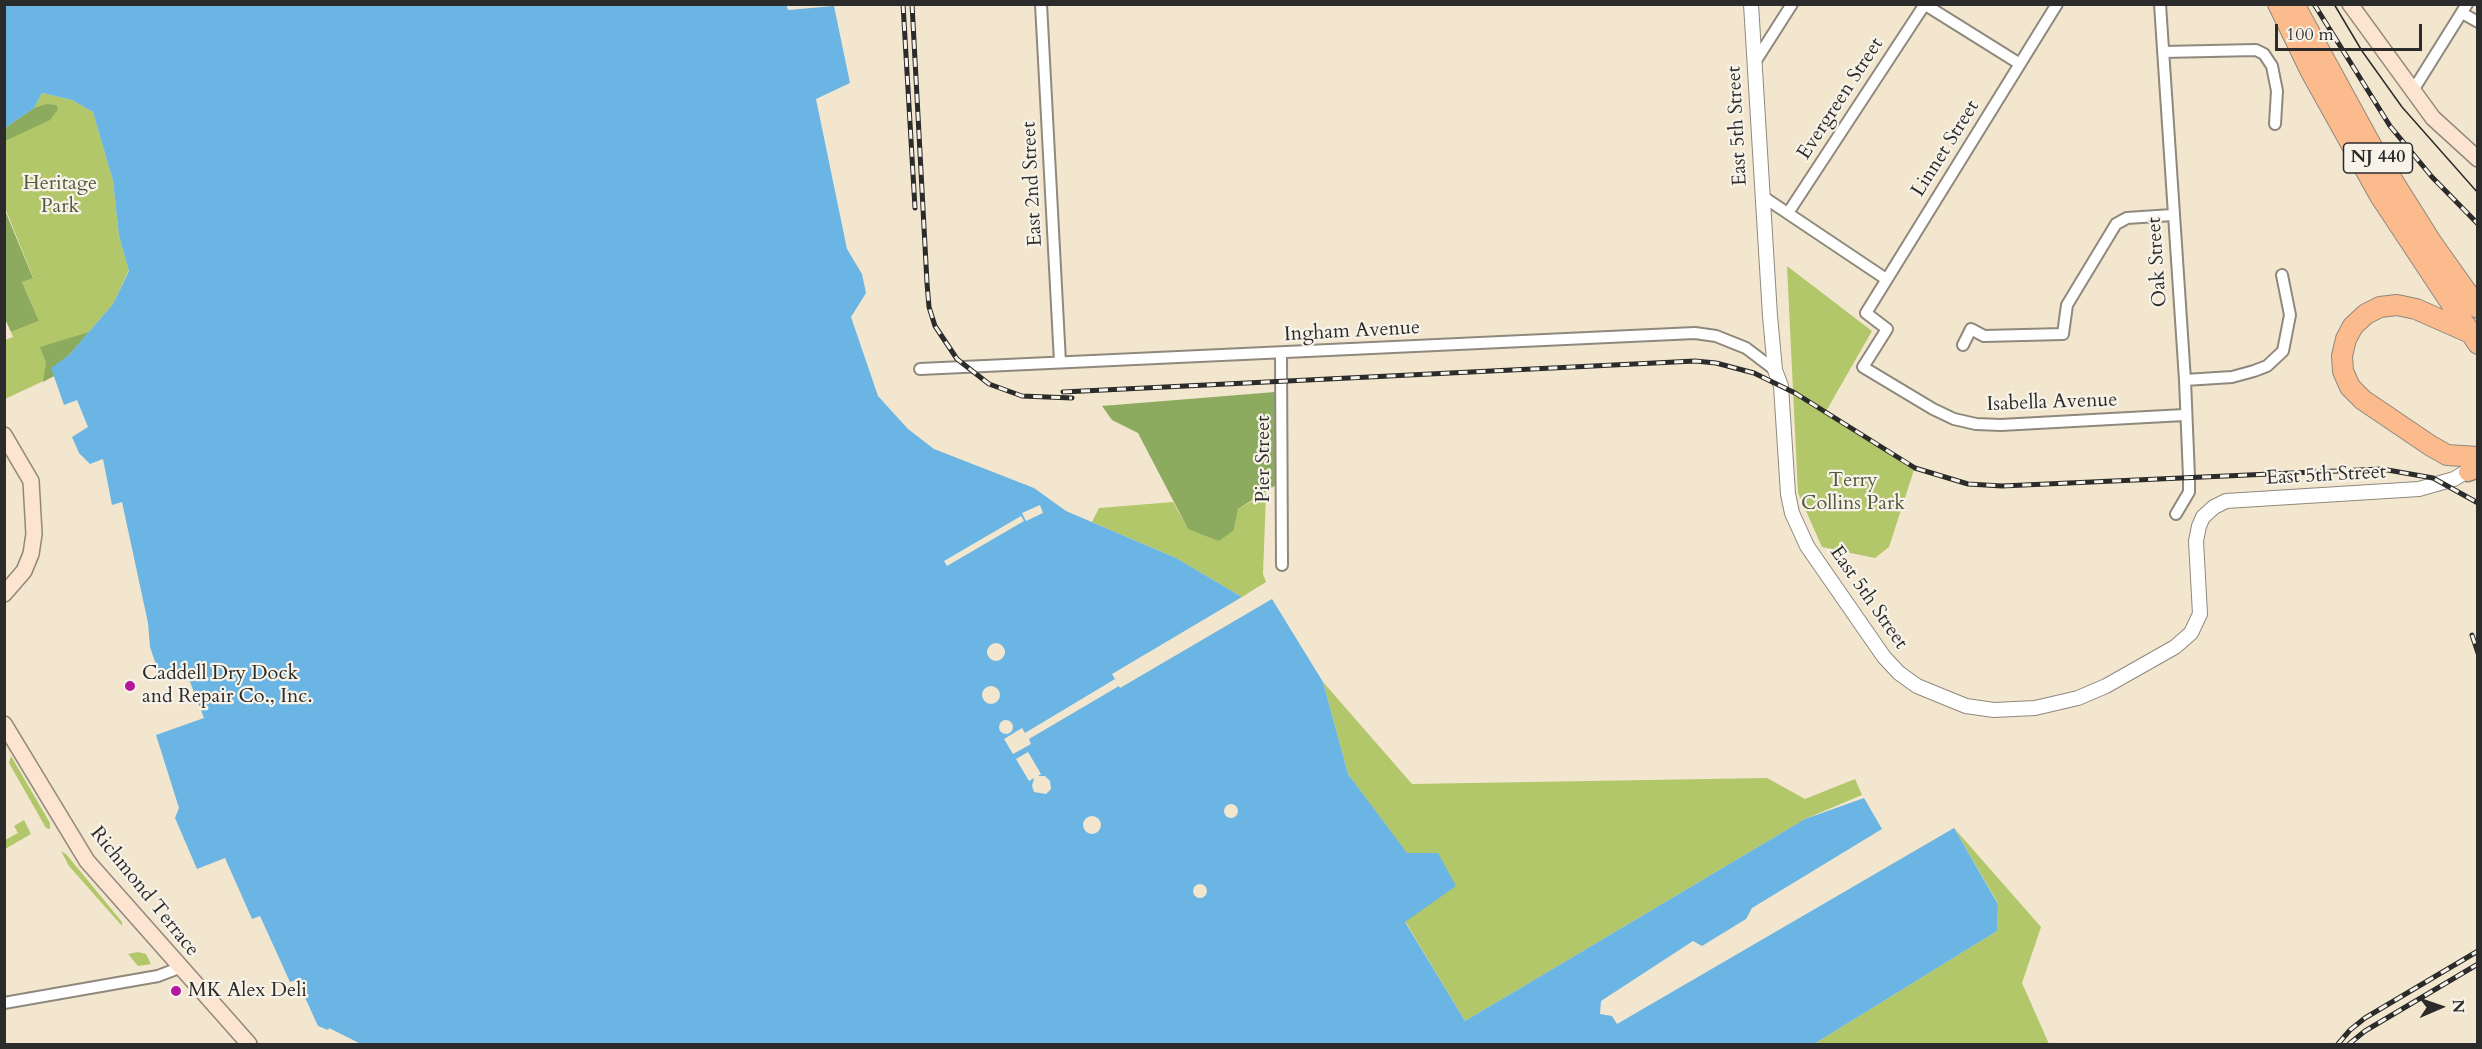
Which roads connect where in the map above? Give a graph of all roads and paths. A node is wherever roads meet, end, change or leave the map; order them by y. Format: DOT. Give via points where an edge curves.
graph roads {
  1 [pos="1041,4"];
  2 [pos="1751,4"];
  3 [pos="1792,4"];
  4 [pos="2057,4"];
  5 [pos="2160,4"];
  6 [pos="2278,4"];
  7 [pos="2294,4"];
  8 [pos="2350,4"];
  9 [pos="1925,5"];
  10 [pos="2465,9"];
  11 [pos="2478,22"];
  12 [pos="2163,52"];
  13 [pos="1755,62"];
  14 [pos="2020,64"];
  15 [pos="2412,93"];
  16 [pos="2275,124"];
  17 [pos="2478,159"];
  18 [pos="1762,196"];
  19 [pos="1788,213"];
  20 [pos="2172,215"];
  21 [pos="2282,275"];
  22 [pos="1886,279"];
  23 [pos="2478,308"];
  24 [pos="1866,313"];
  25 [pos="2472,338"];
  26 [pos="1963,345"];
  27 [pos="1281,353"];
  28 [pos="1060,362"];
  29 [pos="920,369"];
  30 [pos="1775,370"];
  31 [pos="2185,380"];
  32 [pos="2184,415"];
  33 [pos="4,435"];
  34 [pos="10,455"];
  35 [pos="2475,465"];
  36 [pos="2176,514"];
  37 [pos="1282,565"];
  38 [pos="4,594"];
  39 [pos="4,724"];
  40 [pos="179,968"];
  41 [pos="4,1003"];
  42 [pos="249,1044"];
  1 -- 28 [label="street, East 2nd Street"];
  2 -- 13 [label="street, East 5th Street"];
  3 -- 13 [label="street"];
  4 -- 14 [label="street, Linnet Street"];
  5 -- 12 [label="street, Oak Street"];
  6 -- 25 [label="highway, NJ 440" via="2362,166"];
  7 -- 23 [label="highway, NJ 440" via="2376,154"];
  8 -- 15 [label="main road"];
  9 -- 14 [label="street"];
  9 -- 19 [label="street, Evergreen Street"];
  10 -- 11 [label="street"];
  10 -- 15 [label="street"];
  12 -- 16 [label="street" via="2256,50 2264,54 2272,66 2277,91"];
  12 -- 20 [label="street, Oak Street"];
  13 -- 18 [label="street, East 5th Street"];
  14 -- 22 [label="street, Linnet Street"];
  15 -- 17 [label="main road"];
  18 -- 19 [label="street"];
  18 -- 30 [label="street, East 5th Street"];
  19 -- 22 [label="street"];
  20 -- 26 [label="street" via="2127,218 2116,224 2073,293 2064,316 2064,334 1984,336 1971,329"];
  20 -- 31 [label="street, Oak Street"];
  21 -- 31 [label="street" via="2290,315 2283,351 2267,366 2254,371 2232,377"];
  22 -- 24 [label="street, Linnet Street"];
  24 -- 32 [label="street, Isabella Avenue" via="1887,328 1863,367 1954,419 2001,425"];
  25 -- 35 [label="highway" via="2416,309 2380,307 2353,326 2342,356 2350,387 2363,400 2430,446"];
  27 -- 28 [label="street, Ingham Avenue"];
  27 -- 30 [label="street, Ingham Avenue" via="1695,333 1716,336 1746,348"];
  27 -- 37 [label="street, Pier Street"];
  28 -- 29 [label="street, Ingham Avenue"];
  30 -- 35 [label="street, East 5th Street" via="1781,386 1788,494 1807,546 1899,673 1938,696 1994,710 2042,707 2078,698 2165,653 2191,633 2200,614 2196,541 2203,517 2214,507 2226,501 2419,489 2439,485"];
  31 -- 32 [label="street, Oak Street"];
  32 -- 36 [label="street, Oak Street" via="2189,492"];
  33 -- 34 [label="main road"];
  34 -- 38 [label="main road" via="33,486 34,541 24,571"];
  39 -- 40 [label="main road, Richmond Terrace" via="81,852"];
  40 -- 41 [label="street" via="158,976"];
  40 -- 42 [label="main road, Richmond Terrace"];
}
